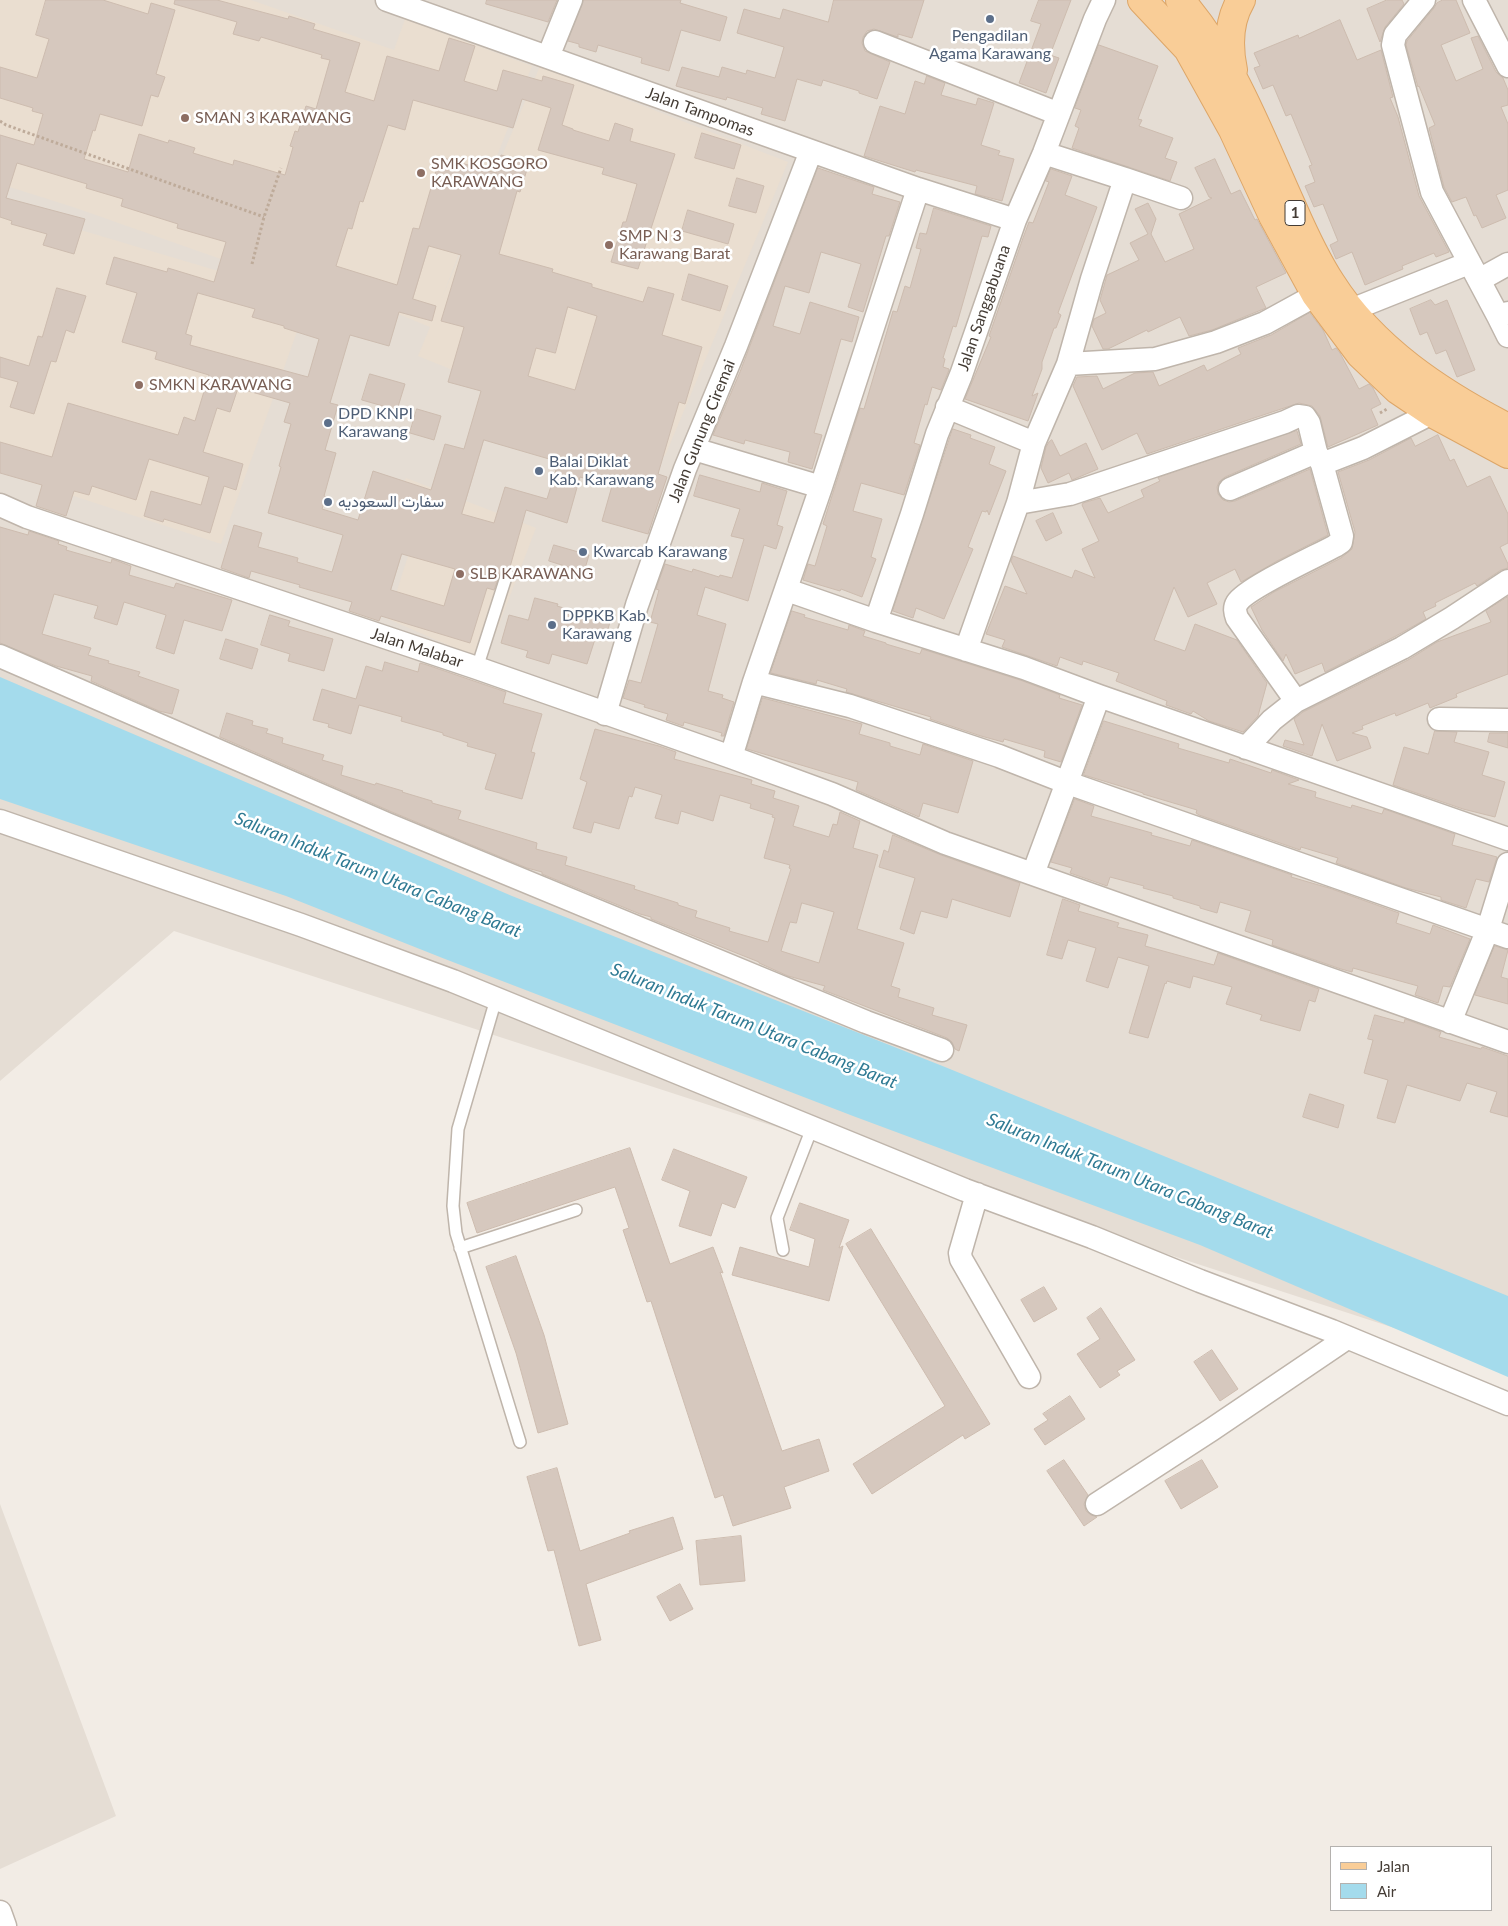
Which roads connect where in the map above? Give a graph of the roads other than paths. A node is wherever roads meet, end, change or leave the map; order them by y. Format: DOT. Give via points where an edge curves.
graph roads {
  1 [pos="387,0"];
  2 [pos="571,0"];
  3 [pos="1104,0"];
  4 [pos="1180,0"];
  5 [pos="1241,0"];
  6 [pos="1424,0"];
  7 [pos="1474,0"];
  8 [pos="1147,1"];
  9 [pos="875,42"];
  10 [pos="548,57"];
  11 [pos="1508,66"];
  12 [pos="1234,79"];
  13 [pos="1059,114"];
  14 [pos="811,151"];
  15 [pos="1044,152"];
  16 [pos="1125,179"];
  17 [pos="918,189"];
  18 [pos="1181,198"];
  19 [pos="1015,220"];
  20 [pos="1508,264"];
  21 [pos="1474,272"];
  22 [pos="1316,295"];
  23 [pos="1351,310"];
  24 [pos="1503,315"];
  25 [pos="1508,336"];
  26 [pos="1367,345"];
  27 [pos="1068,364"];
  28 [pos="947,407"];
  29 [pos="1432,413"];
  30 [pos="1508,428"];
  31 [pos="1034,443"];
  32 [pos="694,449"];
  33 [pos="1508,454"];
  34 [pos="1319,458"];
  35 [pos="821,487"];
  36 [pos="1230,489"];
  37 [pos="1018,503"];
  38 [pos="0,505"];
  39 [pos="507,574"];
  40 [pos="1508,580"];
  41 [pos="786,590"];
  42 [pos="876,621"];
  43 [pos="966,650"];
  44 [pos="0,656"];
  45 [pos="477,668"];
  46 [pos="754,682"];
  47 [pos="1100,696"];
  48 [pos="1296,700"];
  49 [pos="605,714"];
  50 [pos="1439,719"];
  51 [pos="1508,720"];
  52 [pos="1246,748"];
  53 [pos="732,757"];
  54 [pos="1068,783"];
  55 [pos="0,821"];
  56 [pos="1508,839"];
  57 [pos="1508,864"];
  58 [pos="1033,874"];
  59 [pos="1498,933"];
  60 [pos="496,999"];
  61 [pos="1450,1022"];
  62 [pos="1508,1042"];
  63 [pos="942,1050"];
  64 [pos="812,1128"];
  65 [pos="976,1194"];
  66 [pos="576,1210"];
  67 [pos="460,1248"];
  68 [pos="783,1250"];
  69 [pos="1347,1338"];
  70 [pos="1029,1377"];
  71 [pos="1508,1404"];
  72 [pos="520,1442"];
  73 [pos="1096,1504"];
  74 [pos="0,1912"];
  75 [pos="5,1926"];
  1 -- 10 [label="street, Jalan Tampomas"];
  2 -- 10 [label="street"];
  3 -- 13 [label="street, Jalan Sanggabuana"];
  4 -- 12 [label="main road, 1" via="1214,43"];
  5 -- 12 [label="main road" via="1232,19 1228,49"];
  6 -- 21 [label="street" via="1395,35 1394,45 1432,192"];
  7 -- 11 [label="street"];
  8 -- 22 [label="main road, 1" via="1188,49 1233,130 1273,216"];
  9 -- 13 [label="street"];
  10 -- 14 [label="street, Jalan Tampomas"];
  12 -- 23 [label="main road, 1" via="1308,242 1331,284"];
  13 -- 15 [label="street, Jalan Sanggabuana"];
  14 -- 17 [label="street, Jalan Tampomas"];
  14 -- 32 [label="street, Jalan Gunung Ciremai"];
  15 -- 16 [label="street"];
  15 -- 19 [label="street, Jalan Sanggabuana"];
  16 -- 18 [label="street"];
  16 -- 27 [label="street"];
  17 -- 19 [label="street, Jalan Tampomas"];
  17 -- 35 [label="street"];
  19 -- 28 [label="street, Jalan Sanggabuana"];
  20 -- 21 [label="street"];
  21 -- 23 [label="street"];
  21 -- 24 [label="street"];
  22 -- 26 [label="main road, 1"];
  22 -- 27 [label="street" via="1265,323 1216,342 1155,359"];
  23 -- 26 [label="main road, 1"];
  24 -- 25 [label="street"];
  26 -- 29 [label="main road, 1" via="1398,390"];
  26 -- 30 [label="main road, 1"];
  27 -- 31 [label="street"];
  28 -- 31 [label="street"];
  28 -- 42 [label="street, Jalan Sanggabuana"];
  29 -- 33 [label="main road, 1"];
  29 -- 34 [label="street" via="1363,448"];
  31 -- 37 [label="street"];
  32 -- 35 [label="street"];
  32 -- 49 [label="street, Jalan Gunung Ciremai" via="637,605"];
  34 -- 36 [label="street"];
  34 -- 37 [label="street" via="1309,423 1298,416 1070,494"];
  34 -- 48 [label="street" via="1341,542 1244,595 1234,610"];
  35 -- 41 [label="street"];
  37 -- 43 [label="street"];
  38 -- 45 [label="street, Jalan Malabar" via="27,517"];
  39 -- 45 [label="lane"];
  40 -- 48 [label="street" via="1402,648"];
  41 -- 42 [label="street"];
  41 -- 46 [label="street"];
  42 -- 43 [label="street"];
  43 -- 47 [label="street"];
  44 -- 63 [label="street" via="387,824 866,1022"];
  45 -- 49 [label="street, Jalan Malabar"];
  46 -- 53 [label="street"];
  46 -- 54 [label="street" via="850,706"];
  47 -- 52 [label="street"];
  47 -- 54 [label="street"];
  48 -- 52 [label="street"];
  49 -- 53 [label="street, Jalan Malabar"];
  50 -- 51 [label="street"];
  52 -- 56 [label="street"];
  53 -- 58 [label="street, Jalan Malabar" via="832,794 946,843"];
  54 -- 58 [label="street"];
  54 -- 59 [label="street"];
  55 -- 60 [label="street" via="301,925"];
  57 -- 59 [label="street"];
  58 -- 61 [label="street, Jalan Malabar"];
  59 -- 61 [label="street"];
  60 -- 64 [label="street"];
  60 -- 67 [label="lane" via="458,1129 453,1206"];
  61 -- 62 [label="street, Jalan Malabar"];
  64 -- 65 [label="street"];
  64 -- 68 [label="lane" via="777,1218"];
  65 -- 69 [label="street"];
  65 -- 70 [label="street" via="961,1259"];
  66 -- 67 [label="lane"];
  67 -- 72 [label="lane"];
  69 -- 71 [label="street"];
  69 -- 73 [label="street"];
  74 -- 75 [label="street"];
}
